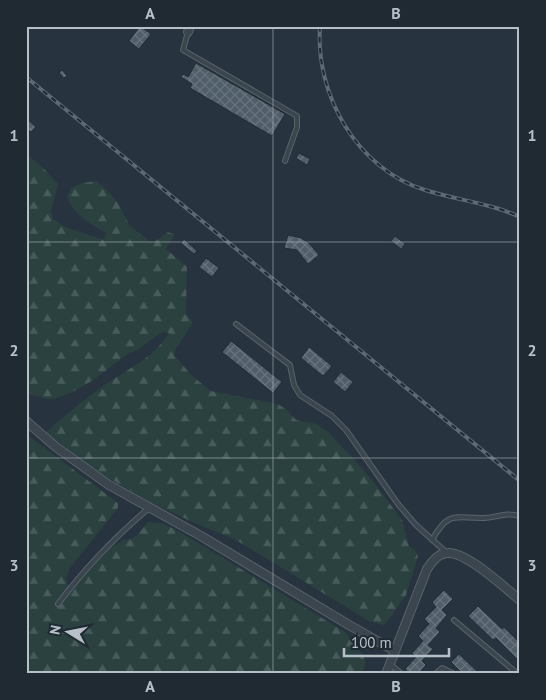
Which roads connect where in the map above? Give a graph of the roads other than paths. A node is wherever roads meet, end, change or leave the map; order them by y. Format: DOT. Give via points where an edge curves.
graph roads {
  1 [pos="189,29"];
  2 [pos="285,161"];
  3 [pos="236,324"];
  4 [pos="26,421"];
  5 [pos="149,508"];
  6 [pos="520,516"];
  7 [pos="432,540"];
  8 [pos="448,553"];
  9 [pos="520,600"];
  10 [pos="58,604"];
  11 [pos="454,620"];
  12 [pos="395,651"];
  13 [pos="390,664"];
  14 [pos="386,674"];
  15 [pos="402,674"];
  16 [pos="435,674"];
  17 [pos="454,674"];
  18 [pos="518,674"];
  1 -- 2 [label="lane" via="182,50 297,116 297,127"];
  3 -- 7 [label="lane" via="290,365 294,385 300,394 346,430 398,504"];
  4 -- 5 [label="street" via="82,467"];
  5 -- 10 [label="lane" via="97,556"];
  5 -- 12 [label="street"];
  6 -- 7 [label="lane" via="509,513 482,518 452,518 440,526"];
  7 -- 8 [label="lane"];
  8 -- 9 [label="street" via="468,560"];
  8 -- 12 [label="street" via="439,556 427,569"];
  11 -- 18 [label="lane"];
  12 -- 13 [label="street"];
  13 -- 14 [label="street"];
  13 -- 15 [label="lane"];
  16 -- 17 [label="lane" via="442,668"];
}
